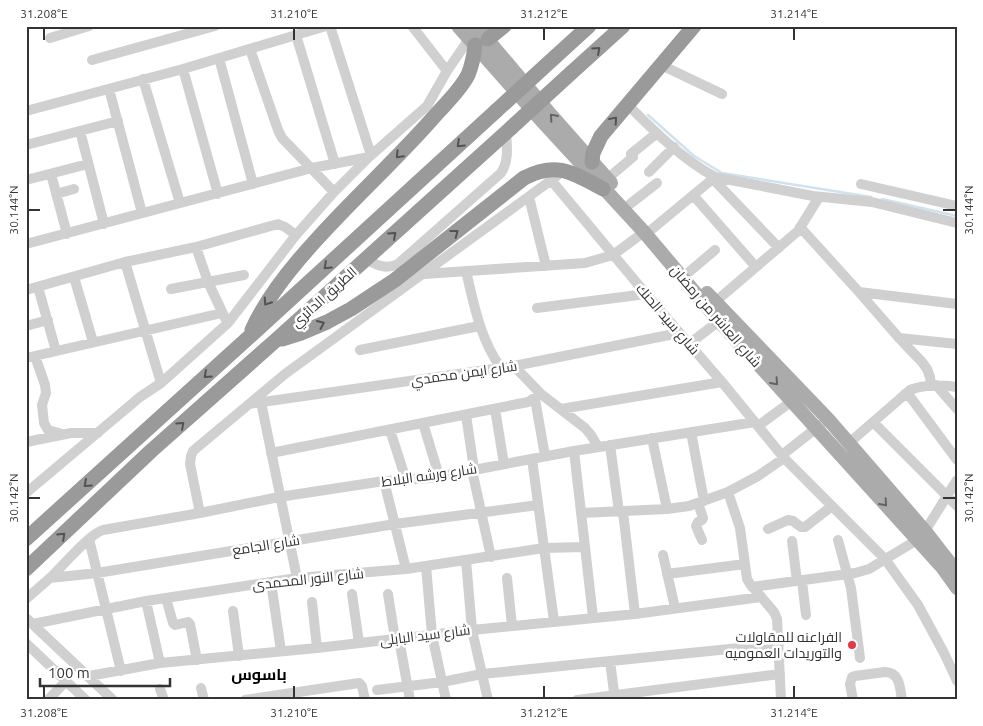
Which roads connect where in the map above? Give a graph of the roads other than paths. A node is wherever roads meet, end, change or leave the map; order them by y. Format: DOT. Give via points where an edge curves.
graph roads {
  1 [pos="89,26"];
  2 [pos="215,26"];
  3 [pos="326,26"];
  4 [pos="330,26"];
  5 [pos="412,26"];
  6 [pos="458,26"];
  7 [pos="476,26"];
  8 [pos="504,26"];
  9 [pos="589,26"];
  10 [pos="623,26"];
  11 [pos="694,26"];
  12 [pos="296,35"];
  13 [pos="50,38"];
  14 [pos="477,41"];
  15 [pos="250,49"];
  16 [pos="219,58"];
  17 [pos="92,60"];
  18 [pos="661,65"];
  19 [pos="183,69"];
  20 [pos="447,71"];
  21 [pos="143,79"];
  22 [pos="109,89"];
  23 [pos="722,94"];
  24 [pos="628,105"];
  25 [pos="26,111"];
  26 [pos="118,121"];
  27 [pos="509,130"];
  28 [pos="80,132"];
  29 [pos="657,134"];
  30 [pos="26,145"];
  31 [pos="674,147"];
  32 [pos="370,156"];
  33 [pos="592,162"];
  34 [pos="88,164"];
  35 [pos="335,164"];
  36 [pos="312,168"];
  37 [pos="565,171"];
  38 [pos="648,172"];
  39 [pos="51,174"];
  40 [pos="714,178"];
  41 [pos="26,180"];
  42 [pos="551,180"];
  43 [pos="657,183"];
  44 [pos="254,184"];
  45 [pos="605,184"];
  46 [pos="861,184"];
  47 [pos="74,189"];
  48 [pos="334,192"];
  49 [pos="56,194"];
  50 [pos="218,194"];
  51 [pos="693,195"];
  52 [pos="528,197"];
  53 [pos="819,197"];
  54 [pos="180,203"];
  55 [pos="630,204"];
  56 [pos="957,206"];
  57 [pos="142,213"];
  58 [pos="957,223"];
  59 [pos="104,224"];
  60 [pos="800,227"];
  61 [pos="648,231"];
  62 [pos="67,234"];
  63 [pos="296,235"];
  64 [pos="26,244"];
  65 [pos="196,246"];
  66 [pos="779,248"];
  67 [pos="715,250"];
  68 [pos="613,255"];
  69 [pos="366,260"];
  70 [pos="125,262"];
  71 [pos="546,266"];
  72 [pos="756,267"];
  73 [pos="466,271"];
  74 [pos="689,272"];
  75 [pos="423,274"];
  76 [pos="244,275"];
  77 [pos="74,277"];
  78 [pos="208,282"];
  79 [pos="38,287"];
  80 [pos="171,289"];
  81 [pos="26,290"];
  82 [pos="859,292"];
  83 [pos="646,294"];
  84 [pos="715,302"];
  85 [pos="957,304"];
  86 [pos="537,308"];
  87 [pos="222,312"];
  88 [pos="48,320"];
  89 [pos="719,321"];
  90 [pos="228,323"];
  91 [pos="26,326"];
  92 [pos="479,326"];
  93 [pos="146,330"];
  94 [pos="679,333"];
  95 [pos="248,338"];
  96 [pos="899,338"];
  97 [pos="275,341"];
  98 [pos="93,342"];
  99 [pos="689,344"];
  100 [pos="957,344"];
  101 [pos="360,350"];
  102 [pos="56,351"];
  103 [pos="31,356"];
  104 [pos="514,366"];
  105 [pos="501,368"];
  106 [pos="722,382"];
  107 [pos="161,383"];
  108 [pos="933,386"];
  109 [pos="957,387"];
  110 [pos="905,394"];
  111 [pos="538,396"];
  112 [pos="792,401"];
  113 [pos="261,402"];
  114 [pos="248,405"];
  115 [pos="494,409"];
  116 [pos="560,409"];
  117 [pos="957,409"];
  118 [pos="466,415"];
  119 [pos="873,422"];
  120 [pos="423,423"];
  121 [pos="822,423"];
  122 [pos="756,424"];
  123 [pos="390,430"];
  124 [pos="691,432"];
  125 [pos="98,433"];
  126 [pos="62,434"];
  127 [pos="652,438"];
  128 [pos="26,442"];
  129 [pos="849,443"];
  130 [pos="610,445"];
  131 [pos="598,447"];
  132 [pos="574,451"];
  133 [pos="271,453"];
  134 [pos="545,456"];
  135 [pos="783,457"];
  136 [pos="532,459"];
  137 [pos="957,460"];
  138 [pos="504,464"];
  139 [pos="473,470"];
  140 [pos="438,476"];
  141 [pos="406,480"];
  142 [pos="957,480"];
  143 [pos="384,481"];
  144 [pos="728,492"];
  145 [pos="26,493"];
  146 [pos="947,495"];
  147 [pos="280,497"];
  148 [pos="701,502"];
  149 [pos="538,505"];
  150 [pos="832,506"];
  151 [pos="957,506"];
  152 [pos="667,509"];
  153 [pos="621,512"];
  154 [pos="200,513"];
  155 [pos="581,513"];
  156 [pos="482,514"];
  157 [pos="395,524"];
  158 [pos="768,529"];
  159 [pos="921,535"];
  160 [pos="26,539"];
  161 [pos="89,539"];
  162 [pos="702,540"];
  163 [pos="838,540"];
  164 [pos="792,541"];
  165 [pos="289,542"];
  166 [pos="585,547"];
  167 [pos="544,548"];
  168 [pos="663,555"];
  169 [pos="491,557"];
  170 [pos="952,557"];
  171 [pos="885,559"];
  172 [pos="466,560"];
  173 [pos="745,564"];
  174 [pos="426,566"];
  175 [pos="26,569"];
  176 [pos="406,569"];
  177 [pos="97,572"];
  178 [pos="957,572"];
  179 [pos="667,574"];
  180 [pos="848,574"];
  181 [pos="50,578"];
  182 [pos="297,578"];
  183 [pos="507,578"];
  184 [pos="799,581"];
  185 [pos="271,582"];
  186 [pos="752,588"];
  187 [pos="957,588"];
  188 [pos="352,594"];
  189 [pos="388,594"];
  190 [pos="760,597"];
  191 [pos="166,598"];
  192 [pos="26,599"];
  193 [pos="146,601"];
  194 [pos="312,602"];
  195 [pos="675,608"];
  196 [pos="106,609"];
  197 [pos="233,611"];
  198 [pos="635,614"];
  199 [pos="806,615"];
  200 [pos="593,617"];
  201 [pos="30,621"];
  202 [pos="554,621"];
  203 [pos="512,626"];
  204 [pos="472,630"];
  205 [pos="432,635"];
  206 [pos="397,639"];
  207 [pos="26,643"];
  208 [pos="359,643"];
  209 [pos="779,644"];
  210 [pos="317,648"];
  211 [pos="281,652"];
  212 [pos="239,656"];
  213 [pos="860,658"];
  214 [pos="197,660"];
  215 [pos="610,661"];
  216 [pos="160,663"];
  217 [pos="121,671"];
  218 [pos="482,674"];
  219 [pos="780,674"];
  220 [pos="89,676"];
  221 [pos="66,681"];
  222 [pos="957,681"];
  223 [pos="442,682"];
  224 [pos="407,686"];
  225 [pos="201,688"];
  226 [pos="160,689"];
  227 [pos="377,690"];
  228 [pos="615,697"];
  229 [pos="48,700"];
  230 [pos="86,700"];
  231 [pos="113,700"];
  232 [pos="164,700"];
  233 [pos="204,700"];
  234 [pos="245,700"];
  235 [pos="365,700"];
  236 [pos="410,700"];
  237 [pos="446,700"];
  238 [pos="488,700"];
  239 [pos="577,700"];
  240 [pos="781,700"];
  241 [pos="853,700"];
  242 [pos="902,700"];
  1 -- 13 [label="street"];
  2 -- 17 [label="street"];
  3 -- 12 [label="street"];
  4 -- 32 [label="street"];
  5 -- 20 [label="street"];
  6 -- 14 [label="main road"];
  7 -- 14 [label="main road"];
  8 -- 14 [label="highway"];
  9 -- 95 [label="highway, الطريق الدائري, one-way, bridge"];
  27 -- 10 [label="highway, الطريق الدائري, one-way, bridge"];
  11 -- 18 [label="highway"];
  12 -- 15 [label="street"];
  12 -- 35 [label="street"];
  14 -- 20 [label="street"];
  33 -- 14 [label="main road, شارع العاشر من رمضان, one-way"];
  14 -- 45 [label="main road, شارع العاشر من رمضان"];
  14 -- 95 [label="highway, one-way" via="472,64 456,92 318,238 277,288"];
  15 -- 16 [label="street"];
  15 -- 36 [label="street" via="282,138"];
  16 -- 19 [label="street"];
  16 -- 44 [label="street"];
  18 -- 23 [label="street"];
  18 -- 24 [label="highway"];
  19 -- 21 [label="street"];
  19 -- 50 [label="street"];
  20 -- 32 [label="street" via="426,106"];
  21 -- 22 [label="street"];
  21 -- 54 [label="street"];
  22 -- 25 [label="street"];
  22 -- 26 [label="street"];
  24 -- 29 [label="street"];
  33 -- 24 [label="highway, one-way" via="601,136"];
  26 -- 28 [label="street"];
  26 -- 57 [label="street"];
  69 -- 27 [label="highway, الطريق الدائري, one-way"];
  27 -- 69 [label="street" via="507,158 501,173 398,264 382,267"];
  28 -- 30 [label="street"];
  28 -- 34 [label="street"];
  29 -- 31 [label="street"];
  29 -- 45 [label="street" via="631,154 633,157"];
  31 -- 38 [label="street"];
  31 -- 40 [label="street"];
  32 -- 35 [label="street"];
  32 -- 48 [label="street"];
  33 -- 45 [label="main road, شارع العاشر من رمضان"];
  34 -- 39 [label="street"];
  34 -- 59 [label="street"];
  35 -- 36 [label="street"];
  36 -- 44 [label="street"];
  36 -- 48 [label="street"];
  37 -- 42 [label="street"];
  37 -- 45 [label="highway"];
  97 -- 37 [label="highway, one-way" via="302,333 351,309 395,280 524,178 544,170"];
  39 -- 41 [label="street"];
  39 -- 49 [label="street"];
  40 -- 51 [label="street"];
  40 -- 53 [label="street"];
  40 -- 66 [label="street"];
  42 -- 52 [label="street"];
  42 -- 68 [label="street, شارع سيد الحنك"];
  43 -- 55 [label="street"];
  44 -- 50 [label="street"];
  45 -- 55 [label="main road, شارع العاشر من رمضان"];
  45 -- 61 [label="main road, شارع العاشر من رمضان"];
  46 -- 56 [label="street"];
  47 -- 49 [label="street"];
  48 -- 63 [label="street"];
  49 -- 62 [label="street"];
  50 -- 54 [label="street"];
  51 -- 61 [label="street"];
  51 -- 72 [label="street"];
  52 -- 71 [label="street"];
  52 -- 75 [label="street"];
  53 -- 58 [label="street" via="872,202"];
  53 -- 60 [label="street"];
  54 -- 57 [label="street"];
  55 -- 61 [label="main road, شارع العاشر من رمضان"];
  57 -- 59 [label="street"];
  59 -- 62 [label="street"];
  60 -- 66 [label="street"];
  60 -- 82 [label="street"];
  61 -- 68 [label="street"];
  61 -- 74 [label="main road, شارع العاشر من رمضان"];
  61 -- 89 [label="main road, شارع العاشر من رمضان"];
  62 -- 64 [label="street"];
  63 -- 65 [label="street" via="278,224"];
  63 -- 90 [label="street"];
  65 -- 70 [label="street"];
  65 -- 78 [label="street"];
  66 -- 72 [label="street"];
  67 -- 74 [label="street"];
  68 -- 71 [label="street" via="585,263"];
  68 -- 83 [label="street, شارع سيد الحنك"];
  69 -- 97 [label="highway, الطريق الدائري"];
  70 -- 77 [label="street"];
  70 -- 93 [label="street"];
  71 -- 73 [label="street"];
  72 -- 84 [label="street"];
  73 -- 75 [label="street"];
  73 -- 92 [label="street"];
  74 -- 84 [label="main road, شارع العاشر من رمضان"];
  75 -- 114 [label="street" via="285,374"];
  76 -- 78 [label="street"];
  77 -- 79 [label="street"];
  77 -- 98 [label="street"];
  78 -- 80 [label="street"];
  78 -- 87 [label="street"];
  79 -- 81 [label="street"];
  79 -- 88 [label="street"];
  82 -- 85 [label="street"];
  82 -- 96 [label="street"];
  83 -- 86 [label="street"];
  83 -- 94 [label="street, شارع سيد الحنك"];
  84 -- 121 [label="main road, شارع العاشر من رمضان"];
  87 -- 90 [label="street"];
  87 -- 93 [label="street"];
  88 -- 91 [label="street"];
  88 -- 102 [label="street"];
  89 -- 99 [label="street"];
  89 -- 112 [label="main road, شارع العاشر من رمضان, one-way"];
  90 -- 107 [label="street"];
  92 -- 101 [label="street"];
  92 -- 105 [label="street"];
  93 -- 98 [label="street"];
  93 -- 107 [label="street"];
  94 -- 99 [label="street, شارع سيد الحنك"];
  94 -- 104 [label="street, شارع ايمن محمدي"];
  95 -- 160 [label="highway, الطريق الدائري, one-way"];
  96 -- 100 [label="street"];
  96 -- 108 [label="street" via="927,369"];
  175 -- 97 [label="highway, الطريق الدائري, one-way"];
  98 -- 102 [label="street"];
  99 -- 106 [label="street, شارع سيد الحنك"];
  102 -- 103 [label="street"];
  103 -- 126 [label="street" via="45,386 44,422 48,430"];
  104 -- 105 [label="street, شارع ايمن محمدي"];
  104 -- 111 [label="street"];
  105 -- 113 [label="street, شارع ايمن محمدي"];
  106 -- 116 [label="street"];
  106 -- 122 [label="street, شارع سيد الحنك"];
  107 -- 125 [label="street"];
  108 -- 109 [label="street"];
  108 -- 110 [label="street" via="915,388"];
  108 -- 117 [label="street"];
  110 -- 119 [label="street"];
  110 -- 137 [label="street"];
  111 -- 115 [label="street" via="528,402"];
  111 -- 116 [label="street"];
  111 -- 134 [label="street"];
  112 -- 121 [label="main road, شارع العاشر من رمضان"];
  112 -- 122 [label="street"];
  113 -- 114 [label="street, شارع ايمن محمدي"];
  113 -- 133 [label="street"];
  114 -- 154 [label="street" via="193,451 191,469"];
  115 -- 118 [label="street"];
  115 -- 138 [label="street"];
  116 -- 131 [label="street" via="585,428"];
  118 -- 120 [label="street"];
  118 -- 139 [label="street"];
  119 -- 129 [label="street"];
  119 -- 146 [label="street"];
  120 -- 123 [label="street"];
  120 -- 140 [label="street"];
  121 -- 129 [label="main road, شارع العاشر من رمضان"];
  121 -- 135 [label="street"];
  121 -- 159 [label="main road, شارع العاشر من رمضان, one-way"];
  122 -- 124 [label="street, شارع ورشه البلاط"];
  122 -- 135 [label="street, شارع سيد الحنك"];
  123 -- 133 [label="street"];
  123 -- 141 [label="street"];
  124 -- 127 [label="street, شارع ورشه البلاط"];
  124 -- 148 [label="street"];
  125 -- 126 [label="street"];
  125 -- 145 [label="street"];
  126 -- 128 [label="street"];
  127 -- 130 [label="street, شارع ورشه البلاط"];
  127 -- 152 [label="street"];
  129 -- 159 [label="main road, شارع العاشر من رمضان"];
  130 -- 131 [label="street, شارع ورشه البلاط"];
  130 -- 153 [label="street"];
  131 -- 132 [label="street, شارع ورشه البلاط"];
  132 -- 134 [label="street, شارع ورشه البلاط"];
  132 -- 155 [label="street"];
  133 -- 147 [label="street"];
  134 -- 136 [label="street, شارع ورشه البلاط"];
  135 -- 144 [label="street" via="758,476"];
  135 -- 150 [label="street, شارع سيد الحنك"];
  136 -- 138 [label="street, شارع ورشه البلاط"];
  136 -- 149 [label="street"];
  138 -- 139 [label="street, شارع ورشه البلاط"];
  139 -- 140 [label="street, شارع ورشه البلاط"];
  139 -- 156 [label="street"];
  140 -- 141 [label="street, شارع ورشه البلاط"];
  141 -- 143 [label="street, شارع ورشه البلاط"];
  142 -- 146 [label="street"];
  143 -- 147 [label="street, شارع ورشه البلاط"];
  143 -- 157 [label="street"];
  144 -- 148 [label="street"];
  144 -- 173 [label="street" via="740,528"];
  146 -- 151 [label="street"];
  146 -- 159 [label="street"];
  147 -- 154 [label="street, شارع ورشه البلاط"];
  147 -- 165 [label="street"];
  148 -- 152 [label="street"];
  148 -- 162 [label="street" via="703,518 696,526"];
  149 -- 156 [label="street, شارع الجامع"];
  149 -- 167 [label="street"];
  150 -- 158 [label="street" via="805,526 788,520"];
  150 -- 171 [label="street, شارع سيد الحنك"];
  152 -- 153 [label="street"];
  153 -- 155 [label="street"];
  153 -- 198 [label="street"];
  154 -- 161 [label="street, شارع ورشه البلاط" via="100,530"];
  155 -- 166 [label="street"];
  156 -- 157 [label="street, شارع الجامع"];
  156 -- 169 [label="street"];
  157 -- 165 [label="street, شارع الجامع"];
  157 -- 176 [label="street"];
  159 -- 170 [label="main road, شارع العاشر من رمضان"];
  159 -- 171 [label="street"];
  159 -- 187 [label="main road, شارع العاشر من رمضان"];
  161 -- 177 [label="street"];
  161 -- 181 [label="street"];
  163 -- 180 [label="street"];
  164 -- 184 [label="street"];
  165 -- 177 [label="street, شارع الجامع"];
  165 -- 182 [label="street"];
  166 -- 167 [label="street, شارع النور المحمدى"];
  166 -- 200 [label="street"];
  167 -- 169 [label="street, شارع النور المحمدى"];
  167 -- 202 [label="street"];
  168 -- 179 [label="street"];
  169 -- 172 [label="street, شارع النور المحمدى"];
  170 -- 178 [label="main road, شارع العاشر من رمضان"];
  171 -- 180 [label="street"];
  171 -- 222 [label="street, شارع سيد الحنك" via="918,605"];
  172 -- 174 [label="street, شارع النور المحمدى"];
  172 -- 204 [label="street"];
  173 -- 179 [label="street"];
  173 -- 186 [label="street"];
  174 -- 176 [label="street, شارع النور المحمدى"];
  174 -- 205 [label="street"];
  176 -- 182 [label="street, شارع النور المحمدى"];
  177 -- 181 [label="street, شارع الجامع"];
  177 -- 196 [label="street"];
  179 -- 195 [label="street"];
  180 -- 184 [label="street"];
  180 -- 213 [label="street"];
  181 -- 192 [label="street"];
  182 -- 185 [label="street, شارع النور المحمدى"];
  183 -- 203 [label="street"];
  184 -- 186 [label="street"];
  184 -- 199 [label="street"];
  185 -- 191 [label="street, شارع النور المحمدى"];
  185 -- 211 [label="street"];
  186 -- 190 [label="street"];
  188 -- 208 [label="street"];
  189 -- 206 [label="street"];
  190 -- 195 [label="street, شارع سيد البابلى"];
  190 -- 209 [label="street" via="777,619"];
  191 -- 193 [label="street, شارع النور المحمدى"];
  191 -- 214 [label="street" via="173,623 190,624"];
  193 -- 196 [label="street, شارع النور المحمدى"];
  193 -- 216 [label="street"];
  194 -- 210 [label="street"];
  195 -- 198 [label="street, شارع سيد البابلى"];
  196 -- 201 [label="street, شارع النور المحمدى"];
  196 -- 217 [label="street"];
  197 -- 212 [label="street"];
  198 -- 200 [label="street, شارع سيد البابلى"];
  200 -- 202 [label="street, شارع سيد البابلى"];
  201 -- 220 [label="street"];
  202 -- 203 [label="street, شارع سيد البابلى"];
  203 -- 204 [label="street, شارع سيد البابلى"];
  204 -- 205 [label="street, شارع سيد البابلى"];
  204 -- 218 [label="street"];
  205 -- 206 [label="street, شارع سيد البابلى"];
  205 -- 223 [label="street"];
  206 -- 208 [label="street, شارع سيد البابلى"];
  206 -- 224 [label="street"];
  207 -- 221 [label="street"];
  208 -- 210 [label="street, شارع سيد البابلى"];
  209 -- 215 [label="street"];
  209 -- 219 [label="street"];
  210 -- 211 [label="street, شارع سيد البابلى"];
  211 -- 212 [label="street, شارع سيد البابلى"];
  212 -- 214 [label="street, شارع سيد البابلى"];
  214 -- 216 [label="street, شارع سيد البابلى"];
  215 -- 218 [label="street"];
  215 -- 228 [label="street"];
  216 -- 217 [label="street, شارع سيد البابلى"];
  217 -- 220 [label="street, شارع سيد البابلى"];
  218 -- 223 [label="street"];
  218 -- 238 [label="street"];
  219 -- 228 [label="street"];
  219 -- 240 [label="street"];
  220 -- 231 [label="street"];
  221 -- 229 [label="street"];
  221 -- 230 [label="street"];
  223 -- 224 [label="street"];
  223 -- 237 [label="street"];
  224 -- 227 [label="street"];
  224 -- 236 [label="street"];
  225 -- 233 [label="street"];
  226 -- 232 [label="street"];
  228 -- 239 [label="street"];
  234 -- 235 [label="street" via="359,683"];
  241 -- 242 [label="street" via="852,677 890,672 898,678"];
}
